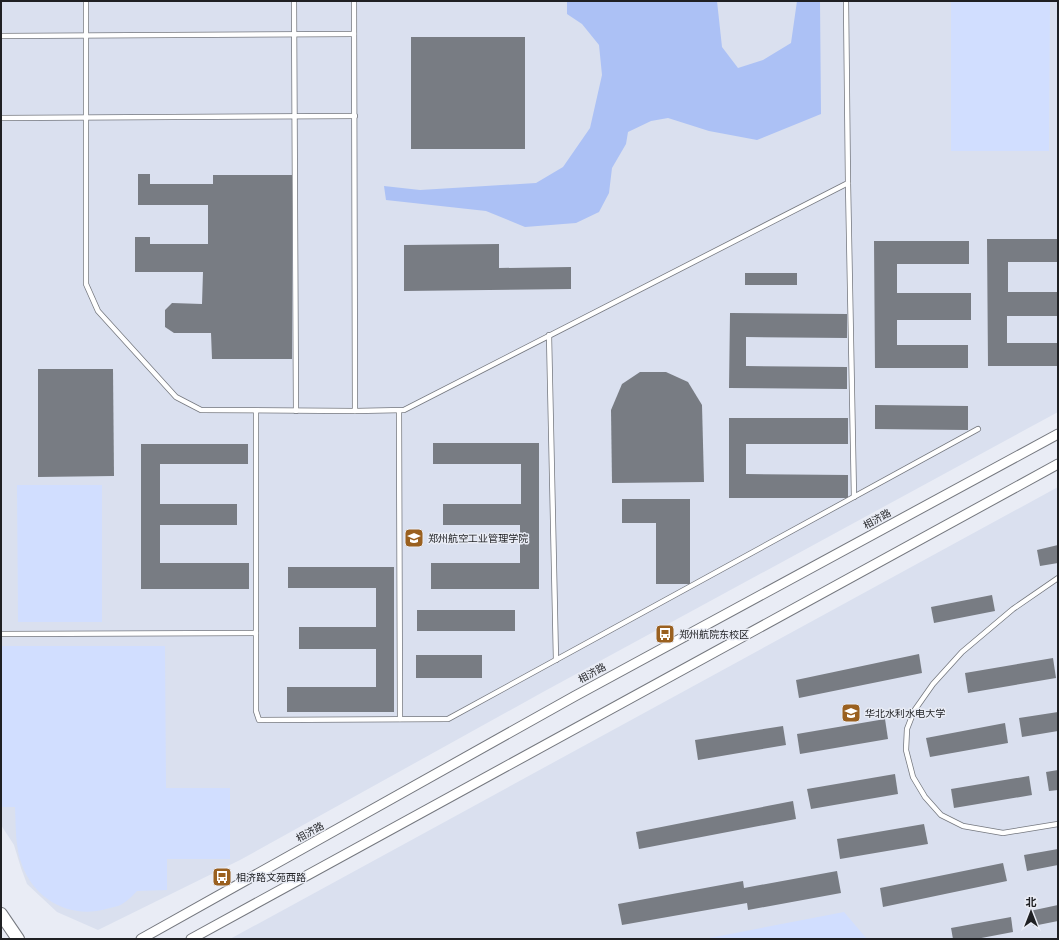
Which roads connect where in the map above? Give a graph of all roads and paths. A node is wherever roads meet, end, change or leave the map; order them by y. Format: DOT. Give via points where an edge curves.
graph roads {
  1 [pos="86,1"];
  2 [pos="294,1"];
  3 [pos="354,1"];
  4 [pos="846,1"];
  5 [pos="294,34"];
  6 [pos="354,34"];
  7 [pos="1,36"];
  8 [pos="86,36"];
  9 [pos="355,116"];
  10 [pos="86,117"];
  11 [pos="294,117"];
  12 [pos="1,118"];
  13 [pos="848,183"];
  14 [pos="549,335"];
  15 [pos="256,411"];
  16 [pos="296,411"];
  17 [pos="355,411"];
  18 [pos="399,411"];
  19 [pos="978,429"];
  20 [pos="1058,434"];
  21 [pos="1058,464"];
  22 [pos="854,497"];
  23 [pos="1058,578"];
  24 [pos="256,633"];
  25 [pos="1,634"];
  26 [pos="556,660"];
  27 [pos="400,719"];
  28 [pos="1058,824"];
  29 [pos="1,914"];
  30 [pos="18,939"];
  31 [pos="141,939"];
  32 [pos="191,939"];
  1 -- 8 [label="lane"];
  2 -- 5 [label="lane"];
  3 -- 6 [label="lane"];
  4 -- 13 [label="lane"];
  5 -- 6 [label="lane"];
  5 -- 8 [label="lane"];
  5 -- 11 [label="lane"];
  6 -- 9 [label="lane"];
  7 -- 8 [label="lane"];
  8 -- 10 [label="lane"];
  9 -- 11 [label="lane"];
  9 -- 17 [label="lane"];
  10 -- 11 [label="lane"];
  10 -- 12 [label="lane"];
  10 -- 15 [label="lane" via="86,284 98,311 176,397 201,410"];
  11 -- 16 [label="lane"];
  13 -- 14 [label="lane"];
  13 -- 22 [label="lane"];
  14 -- 18 [label="lane"];
  14 -- 26 [label="lane"];
  15 -- 16 [label="lane"];
  15 -- 24 [label="lane"];
  16 -- 17 [label="lane"];
  17 -- 18 [label="lane"];
  18 -- 27 [label="lane"];
  19 -- 22 [label="lane"];
  20 -- 31 [label="street, 相济路" via="575,696"];
  21 -- 32 [label="street"];
  22 -- 26 [label="lane"];
  23 -- 28 [label="lane" via="1013,609 957,657 914,711 907,729 906,750 913,777 925,797 941,815 963,826 1003,833"];
  24 -- 25 [label="lane"];
  24 -- 27 [label="lane" via="258,720"];
  26 -- 27 [label="lane" via="448,719"];
  29 -- 30 [label="main road"];
}
